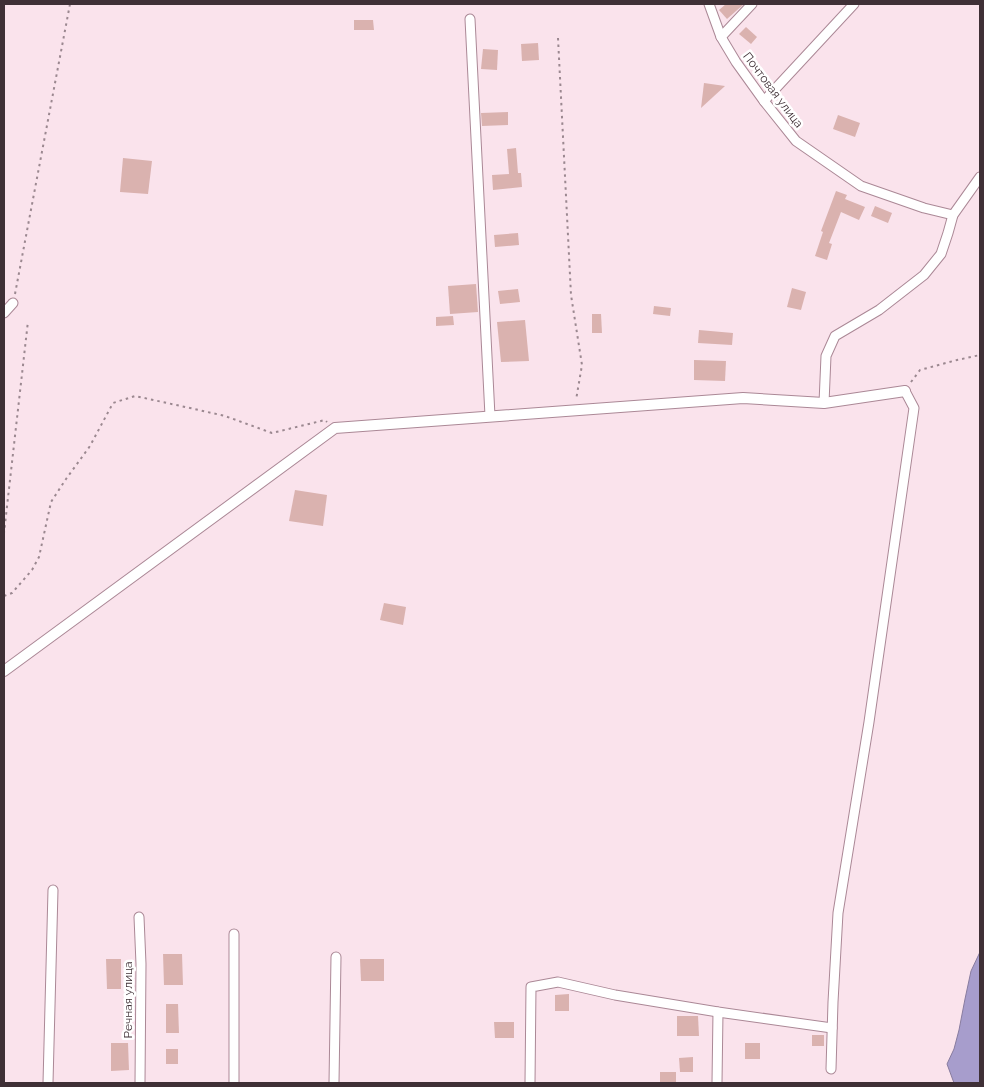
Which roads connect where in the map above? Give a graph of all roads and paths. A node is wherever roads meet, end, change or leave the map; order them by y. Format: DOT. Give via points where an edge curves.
graph roads {
  1 [pos="70,4"];
  2 [pos="708,4"];
  3 [pos="752,4"];
  4 [pos="854,4"];
  5 [pos="470,19"];
  6 [pos="721,37"];
  7 [pos="558,38"];
  8 [pos="764,101"];
  9 [pos="980,176"];
  10 [pos="953,215"];
  11 [pos="13,303"];
  12 [pos="4,313"];
  13 [pos="28,321"];
  14 [pos="980,355"];
  15 [pos="905,391"];
  16 [pos="824,403"];
  17 [pos="574,410"];
  18 [pos="490,416"];
  19 [pos="335,428"];
  20 [pos="4,548"];
  21 [pos="4,596"];
  22 [pos="4,670"];
  23 [pos="52,890"];
  24 [pos="139,917"];
  25 [pos="234,934"];
  26 [pos="336,957"];
  27 [pos="718,1012"];
  28 [pos="832,1028"];
  29 [pos="831,1068"];
  30 [pos="48,1083"];
  31 [pos="140,1083"];
  32 [pos="234,1083"];
  33 [pos="334,1083"];
  34 [pos="530,1083"];
  35 [pos="717,1083"];
  1 -- 11 [label="path"];
  2 -- 6 [label="street, Почтовая улица"];
  3 -- 6 [label="street"];
  4 -- 8 [label="street"];
  5 -- 18 [label="street"];
  6 -- 8 [label="street, Почтовая улица"];
  7 -- 17 [label="path" via="572,295 582,365"];
  8 -- 10 [label="street, Почтовая улица" via="796,141 861,186"];
  9 -- 10 [label="street"];
  10 -- 16 [label="street" via="941,254 924,275 879,310 835,336 826,356"];
  11 -- 12 [label="street"];
  13 -- 20 [label="path"];
  14 -- 15 [label="path" via="920,370"];
  15 -- 16 [label="street"];
  15 -- 28 [label="street" via="914,408 838,913"];
  16 -- 17 [label="street" via="743,398"];
  17 -- 18 [label="street"];
  18 -- 19 [label="street"];
  19 -- 21 [label="path" via="325,420 272,433 225,416 135,396 113,403 90,446 52,502 39,557 32,570 12,593"];
  19 -- 22 [label="street"];
  23 -- 30 [label="street"];
  24 -- 31 [label="street, Речная улица"];
  25 -- 32 [label="street"];
  26 -- 33 [label="street"];
  27 -- 28 [label="street"];
  27 -- 34 [label="street" via="558,982 531,987"];
  27 -- 35 [label="street"];
  28 -- 29 [label="street"];
}
